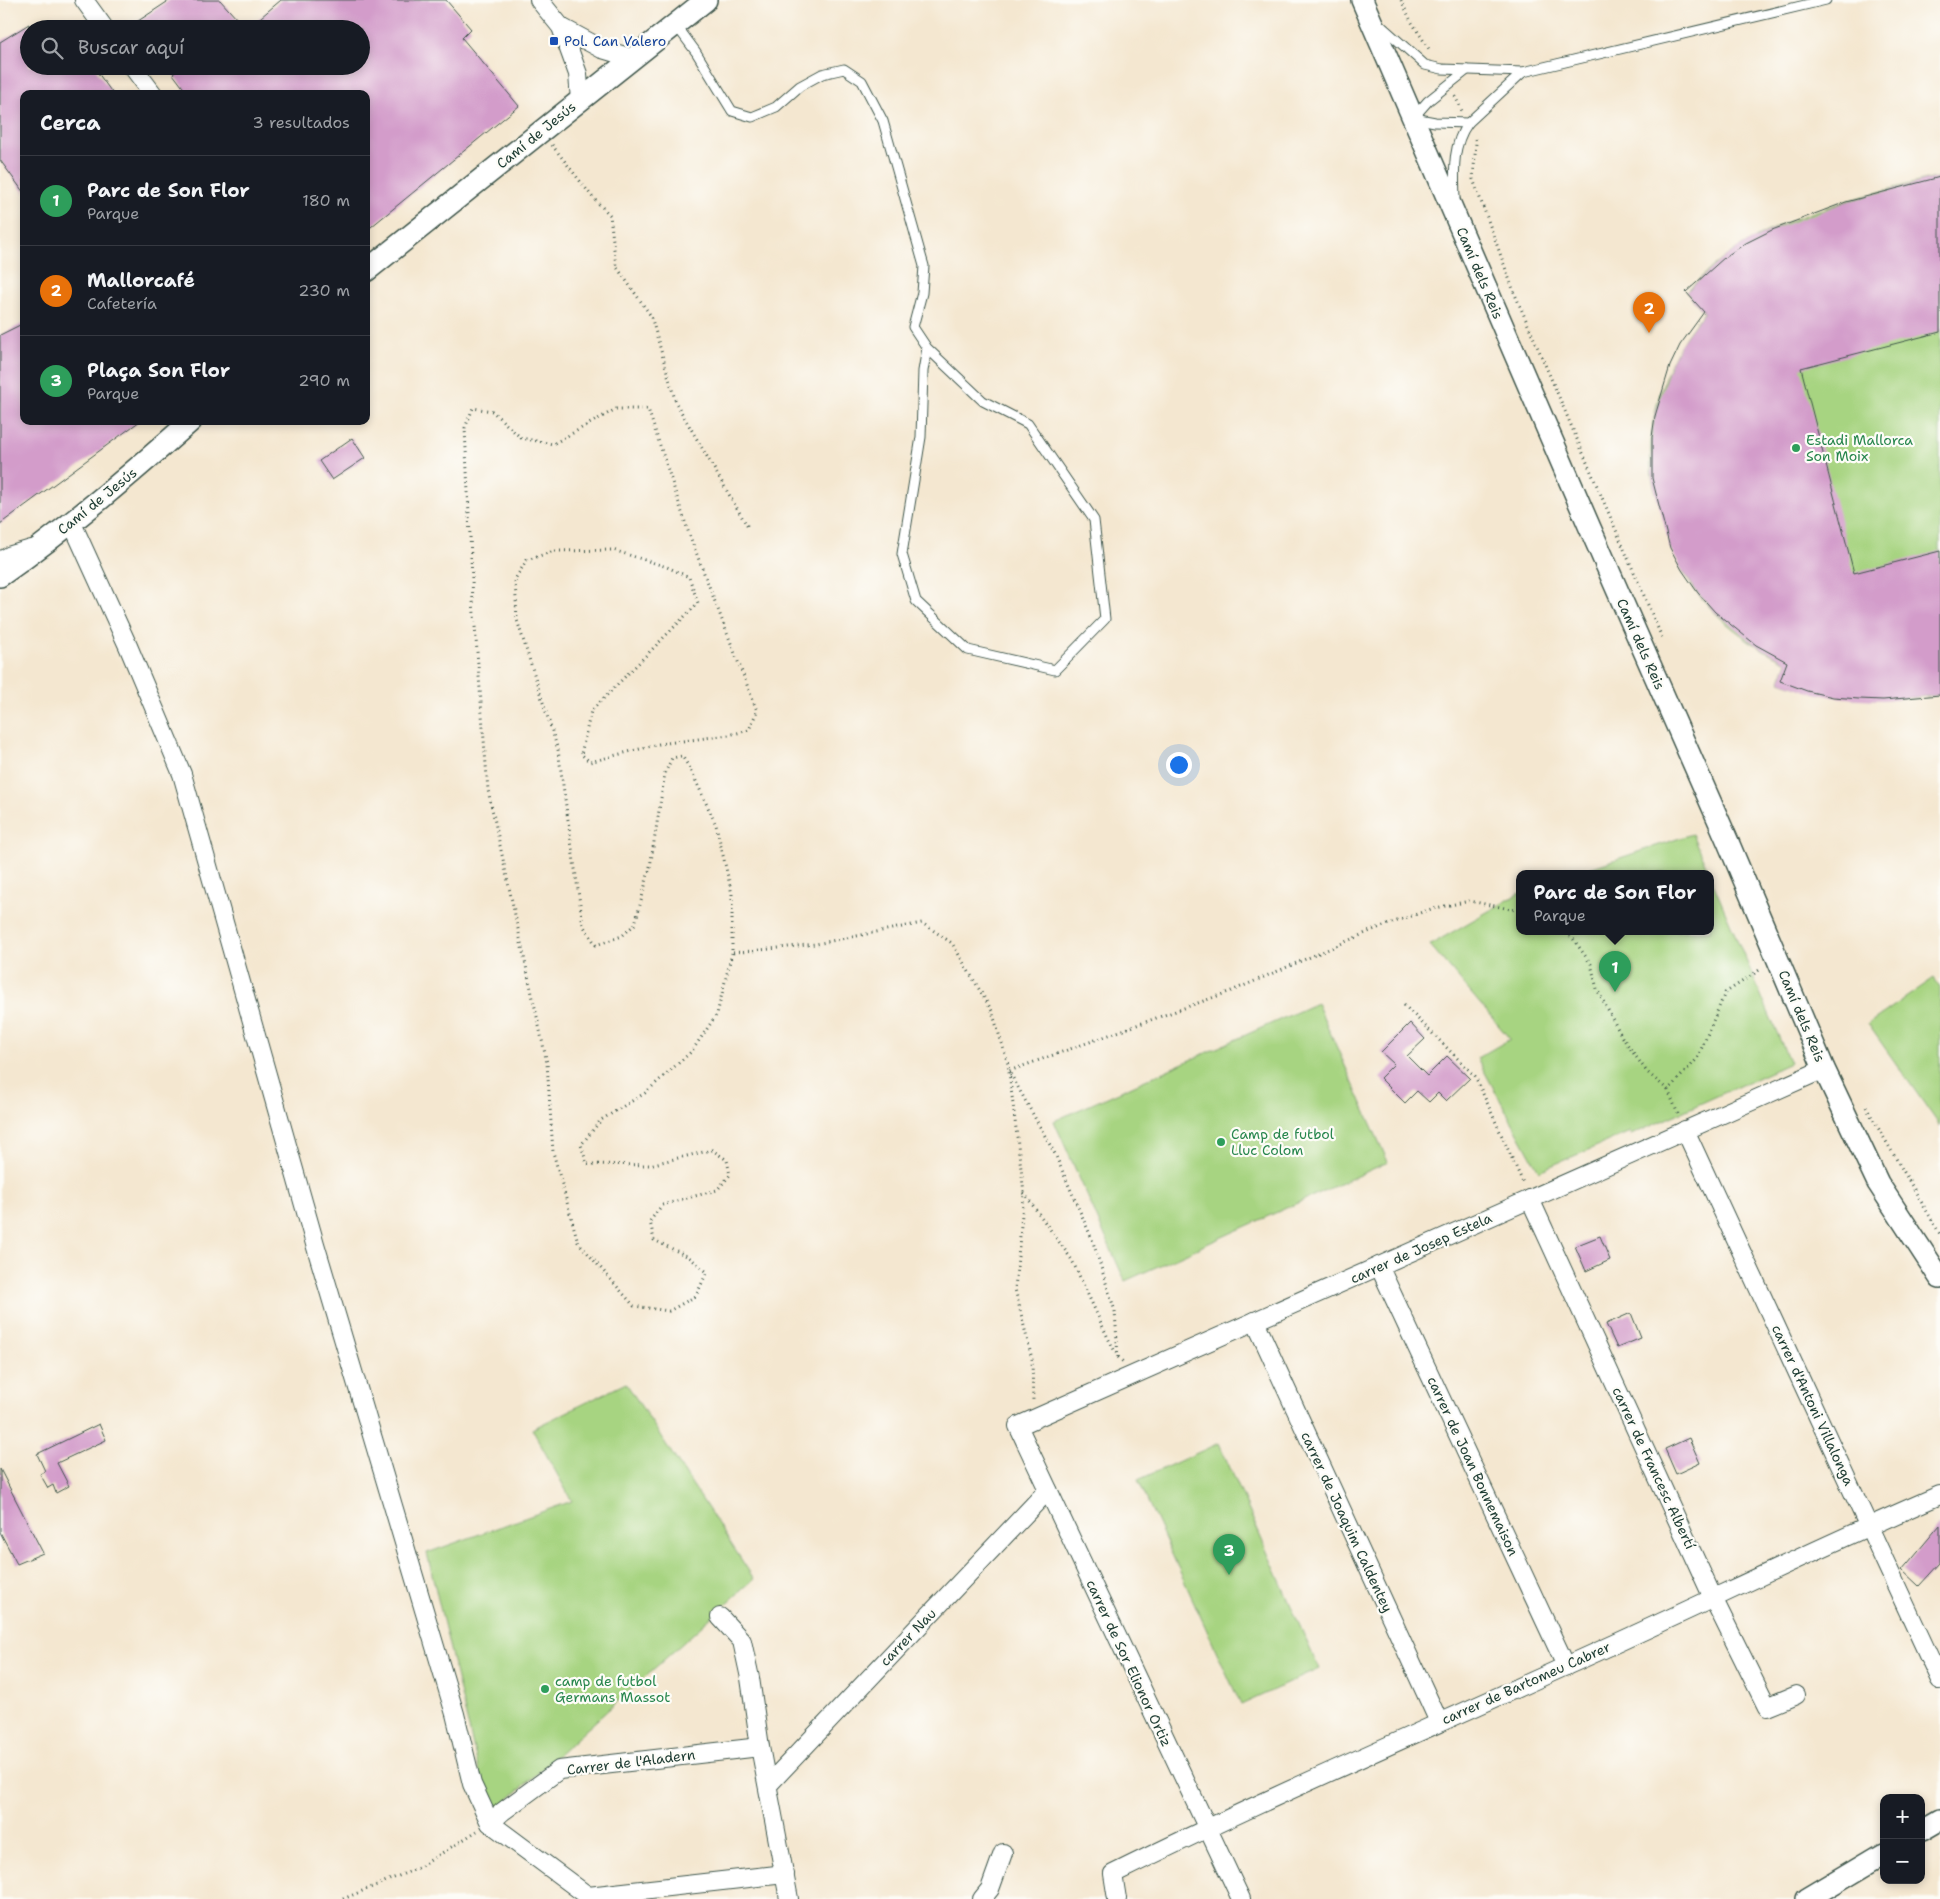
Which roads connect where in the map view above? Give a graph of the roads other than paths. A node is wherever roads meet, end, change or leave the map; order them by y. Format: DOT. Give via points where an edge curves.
graph roads {
  1 [pos="84,0"];
  2 [pos="539,0"];
  3 [pos="1826,0"];
  4 [pos="697,3"];
  5 [pos="1365,6"];
  6 [pos="98,20"];
  7 [pos="676,25"];
  8 [pos="561,27"];
  9 [pos="632,58"];
  10 [pos="1466,70"];
  11 [pos="1523,72"];
  12 [pos="138,75"];
  13 [pos="149,90"];
  14 [pos="580,100"];
  15 [pos="1413,118"];
  16 [pos="1468,123"];
  17 [pos="1456,218"];
  18 [pos="370,267"];
  19 [pos="927,348"];
  20 [pos="187,425"];
  21 [pos="71,521"];
  22 [pos="43,545"];
  23 [pos="0,561"];
  24 [pos="0,576"];
  25 [pos="1824,1069"];
  26 [pos="1685,1130"];
  27 [pos="1530,1199"];
  28 [pos="1379,1266"];
  29 [pos="1940,1278"];
  30 [pos="1255,1321"];
  31 [pos="1025,1423"];
  32 [pos="1048,1490"];
  33 [pos="1940,1495"];
  34 [pos="1868,1526"];
  35 [pos="1713,1598"];
  36 [pos="720,1617"];
  37 [pos="1566,1666"];
  38 [pos="1940,1680"];
  39 [pos="1796,1695"];
  40 [pos="1439,1722"];
  41 [pos="760,1747"];
  42 [pos="768,1785"];
  43 [pos="1940,1820"];
  44 [pos="490,1823"];
  45 [pos="1207,1827"];
  46 [pos="1925,1829"];
  47 [pos="1003,1853"];
  48 [pos="1880,1855"];
  49 [pos="785,1874"];
  50 [pos="589,1897"];
  51 [pos="789,1899"];
  52 [pos="982,1899"];
  53 [pos="1117,1899"];
  54 [pos="1240,1899"];
  55 [pos="1807,1899"];
  1 -- 6 [label="street"];
  2 -- 8 [label="street"];
  3 -- 11 [label="lane"];
  4 -- 7 [label="street, Camí de Jesús"];
  5 -- 10 [label="lane" via="1425,65"];
  5 -- 15 [label="street, Camí dels Reis"];
  7 -- 9 [label="street, Camí de Jesús"];
  7 -- 19 [label="lane" via="732,111 752,118 776,107 800,86 822,74 844,69 862,80 883,121 924,266 922,293 913,327"];
  8 -- 9 [label="street" via="602,50"];
  8 -- 14 [label="street" via="578,74"];
  9 -- 14 [label="street, Camí de Jesús"];
  10 -- 11 [label="lane"];
  10 -- 15 [label="lane" via="1428,101"];
  11 -- 16 [label="lane"];
  12 -- 13 [label="street"];
  14 -- 18 [label="street, Camí de Jesús"];
  15 -- 16 [label="lane"];
  15 -- 17 [label="street, Camí dels Reis"];
  16 -- 17 [label="lane" via="1461,133 1454,166"];
  17 -- 25 [label="street, Camí dels Reis"];
  19 -- 19 [label="lane" via="921,437 902,554 916,601 968,650 1055,670 1105,619 1094,520 1028,424 983,401"];
  20 -- 21 [label="street, Camí de Jesús" via="132,474"];
  21 -- 22 [label="street, Camí de Jesús"];
  21 -- 44 [label="street" via="182,774 315,1244 455,1714 472,1784"];
  22 -- 23 [label="street"];
  22 -- 24 [label="street, Camí de Jesús"];
  25 -- 26 [label="street, carrer de Josep Estela"];
  25 -- 29 [label="street, Camí dels Reis" via="1878,1183"];
  26 -- 27 [label="street, carrer de Josep Estela"];
  26 -- 34 [label="street, carrer d'Antoni Villalonga"];
  27 -- 28 [label="street, carrer de Josep Estela"];
  27 -- 35 [label="street, carrer de Francesc Albertí"];
  28 -- 30 [label="street, carrer de Josep Estela"];
  28 -- 37 [label="street, carrer de Joan Bonnemaison"];
  30 -- 31 [label="street, carrer de Josep Estela"];
  30 -- 40 [label="street, carrer de Joaquim Caldentey"];
  31 -- 32 [label="street, carrer de Sor Elionor Ortiz"];
  32 -- 42 [label="street, carrer Nau"];
  32 -- 45 [label="street, carrer de Sor Elionor Ortiz"];
  33 -- 34 [label="street, carrer de Bartomeu Cabrer"];
  34 -- 35 [label="street, carrer de Bartomeu Cabrer"];
  34 -- 38 [label="street, carrer d'Antoni Villalonga"];
  35 -- 37 [label="street, carrer de Bartomeu Cabrer"];
  35 -- 39 [label="street, carrer de Francesc Albertí" via="1767,1707"];
  36 -- 41 [label="street" via="742,1641"];
  37 -- 40 [label="street, carrer de Bartomeu Cabrer"];
  40 -- 45 [label="street, carrer de Bartomeu Cabrer"];
  41 -- 42 [label="street"];
  41 -- 44 [label="street, Carrer de l'Aladern" via="559,1770"];
  42 -- 49 [label="street"];
  43 -- 46 [label="street"];
  44 -- 50 [label="street"];
  45 -- 53 [label="street, carrer de Bartomeu Cabrer" via="1113,1874"];
  45 -- 54 [label="street, carrer de Sor Elionor Ortiz"];
  47 -- 52 [label="street" via="990,1889"];
  48 -- 55 [label="street"];
  49 -- 50 [label="street"];
  49 -- 51 [label="street"];
}
